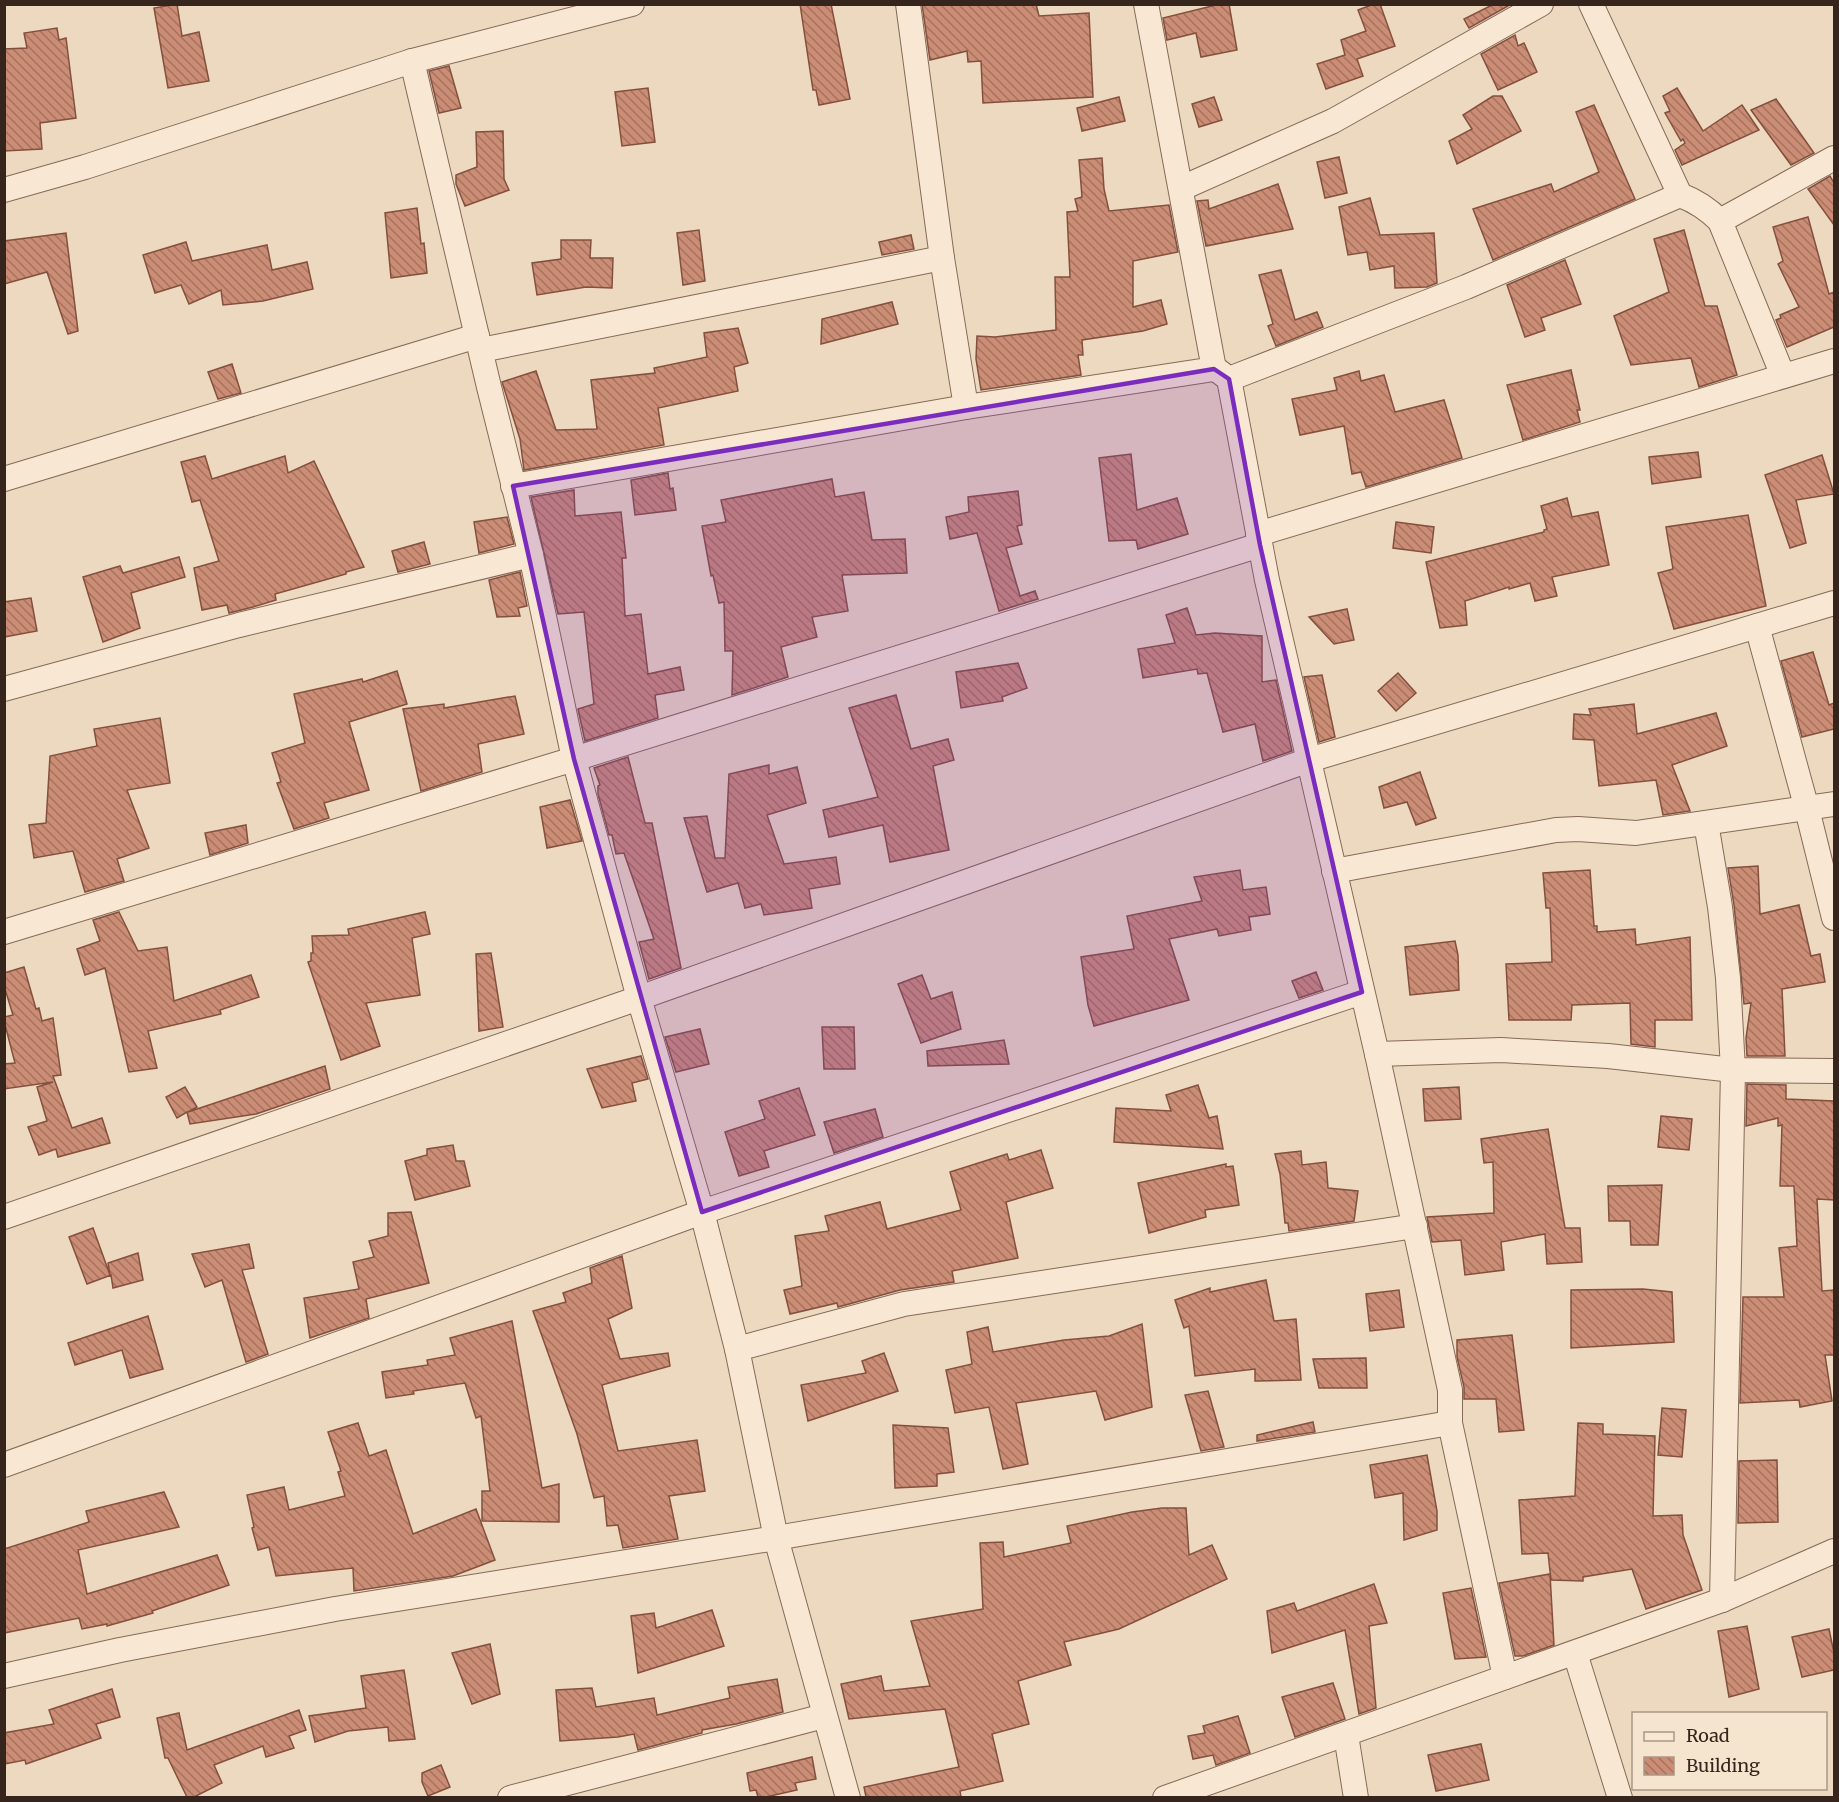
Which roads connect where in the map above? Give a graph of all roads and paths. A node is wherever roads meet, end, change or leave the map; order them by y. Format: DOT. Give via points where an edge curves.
graph roads {
  1 [pos="632,4"];
  2 [pos="908,4"];
  3 [pos="1146,4"];
  4 [pos="1541,4"];
  5 [pos="1591,4"];
  6 [pos="412,61"];
  7 [pos="1834,158"];
  8 [pos="1182,188"];
  9 [pos="4,190"];
  10 [pos="1680,195"];
  11 [pos="1720,221"];
  12 [pos="942,258"];
  13 [pos="479,343"];
  14 [pos="1834,361"];
  15 [pos="1222,374"];
  16 [pos="1783,376"];
  17 [pos="966,407"];
  18 [pos="4,479"];
  19 [pos="513,486"];
  20 [pos="1259,540"];
  21 [pos="531,555"];
  22 [pos="1834,603"];
  23 [pos="1757,626"];
  24 [pos="4,689"];
  25 [pos="574,759"];
  26 [pos="1309,760"];
  27 [pos="1834,804"];
  28 [pos="1807,809"];
  29 [pos="1706,823"];
  30 [pos="1335,871"];
  31 [pos="1834,918"];
  32 [pos="4,932"];
  33 [pos="1362,992"];
  34 [pos="639,998"];
  35 [pos="1377,1054"];
  36 [pos="1733,1070"];
  37 [pos="1834,1071"];
  38 [pos="702,1212"];
  39 [pos="4,1217"];
  40 [pos="1415,1226"];
  41 [pos="737,1349"];
  42 [pos="1450,1423"];
  43 [pos="4,1465"];
  44 [pos="776,1538"];
  45 [pos="1834,1551"];
  46 [pos="1722,1600"];
  47 [pos="1575,1653"];
  48 [pos="4,1676"];
  49 [pos="1505,1677"];
  50 [pos="824,1716"];
  51 [pos="1346,1734"];
  52 [pos="510,1797"];
  53 [pos="848,1797"];
  54 [pos="1165,1797"];
  55 [pos="1356,1797"];
  56 [pos="1620,1797"];
  1 -- 6 [label="street"];
  2 -- 12 [label="street"];
  3 -- 8 [label="street"];
  4 -- 8 [label="street" via="1333,121"];
  5 -- 10 [label="street"];
  6 -- 9 [label="street"];
  6 -- 13 [label="street"];
  7 -- 11 [label="street"];
  8 -- 15 [label="street"];
  10 -- 11 [label="street" via="1708,209"];
  10 -- 15 [label="street" via="1466,287"];
  11 -- 16 [label="street"];
  12 -- 13 [label="street"];
  12 -- 17 [label="street"];
  13 -- 18 [label="street"];
  13 -- 19 [label="street"];
  14 -- 16 [label="street"];
  15 -- 17 [label="street"];
  15 -- 20 [label="street"];
  16 -- 20 [label="street"];
  17 -- 19 [label="street"];
  19 -- 21 [label="street"];
  20 -- 25 [label="street"];
  20 -- 26 [label="street"];
  21 -- 24 [label="street" via="239,624"];
  21 -- 25 [label="street"];
  22 -- 23 [label="street"];
  23 -- 26 [label="street"];
  23 -- 28 [label="street"];
  25 -- 32 [label="street"];
  25 -- 34 [label="street"];
  26 -- 30 [label="street"];
  26 -- 34 [label="street"];
  27 -- 28 [label="street"];
  28 -- 29 [label="street"];
  28 -- 31 [label="street"];
  29 -- 30 [label="street" via="1636,833 1556,830"];
  29 -- 36 [label="street" via="1728,978"];
  30 -- 33 [label="street"];
  33 -- 35 [label="street"];
  33 -- 38 [label="street"];
  34 -- 38 [label="street"];
  34 -- 39 [label="street"];
  35 -- 36 [label="street" via="1501,1050 1608,1056"];
  35 -- 40 [label="street"];
  36 -- 37 [label="street"];
  36 -- 46 [label="street"];
  38 -- 41 [label="street"];
  38 -- 43 [label="street"];
  40 -- 41 [label="street" via="904,1304"];
  40 -- 42 [label="street" via="1450,1390"];
  41 -- 44 [label="street"];
  42 -- 44 [label="street"];
  42 -- 49 [label="street"];
  44 -- 48 [label="street" via="335,1609"];
  44 -- 50 [label="street"];
  45 -- 46 [label="street"];
  46 -- 47 [label="street"];
  47 -- 49 [label="street"];
  47 -- 56 [label="street"];
  49 -- 51 [label="street"];
  50 -- 52 [label="street"];
  50 -- 53 [label="street"];
  51 -- 54 [label="street"];
  51 -- 55 [label="street"];
}
